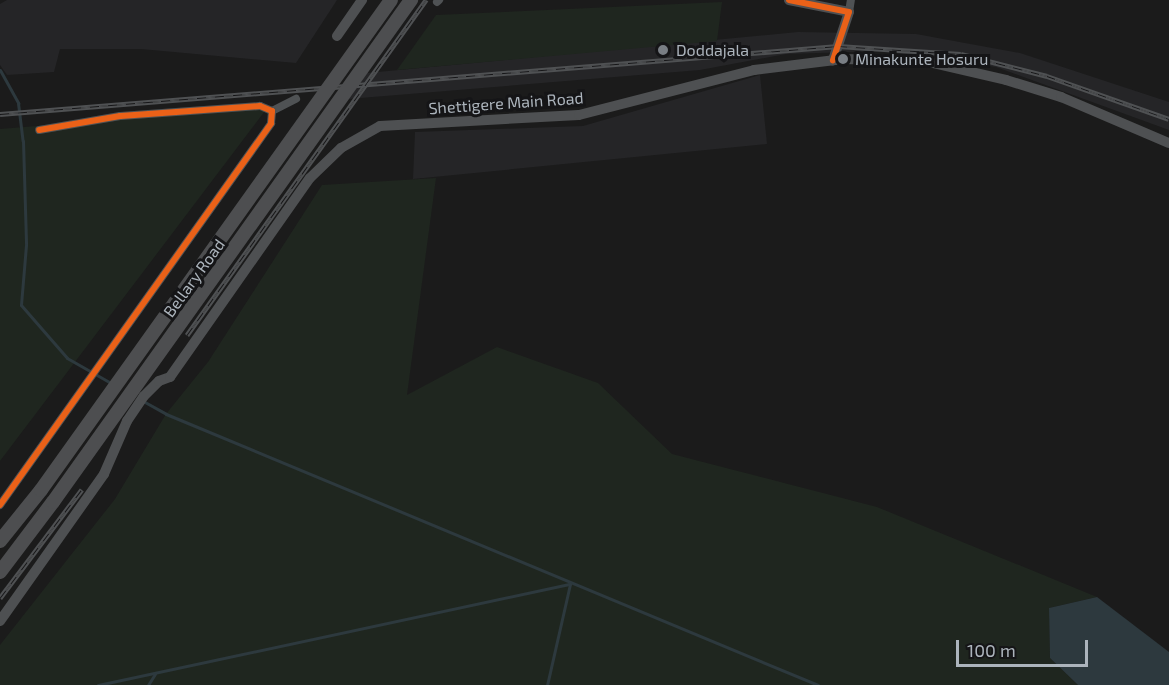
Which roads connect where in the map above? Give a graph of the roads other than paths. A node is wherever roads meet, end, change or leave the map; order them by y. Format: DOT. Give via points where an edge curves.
graph roads {
  1 [pos="362,0"];
  2 [pos="391,0"];
  3 [pos="411,0"];
  4 [pos="789,0"];
  5 [pos="851,0"];
  6 [pos="849,12"];
  7 [pos="338,36"];
  8 [pos="833,60"];
  9 [pos="296,99"];
  10 [pos="272,111"];
  11 [pos="39,130"];
  12 [pos="1169,143"];
  13 [pos="0,505"];
  14 [pos="0,541"];
  15 [pos="0,572"];
  16 [pos="0,621"];
  1 -- 7 [label="main road"];
  2 -- 14 [label="highway, Bellary Road, bridge"];
  3 -- 15 [label="highway, Bellary Road, bridge"];
  4 -- 6 [label="main road"];
  5 -- 6 [label="street"];
  6 -- 8 [label="main road"];
  8 -- 12 [label="main road, Shettigere Main Road" via="924,61 1006,80 1061,98"];
  8 -- 16 [label="main road, Shettigere Main Road" via="754,70 579,115 380,126 341,148 310,178 170,377 159,381 144,396 104,474"];
  9 -- 10 [label="street"];
  10 -- 11 [label="street" via="260,106 120,116"];
  10 -- 13 [label="street" via="271,123"];
}
